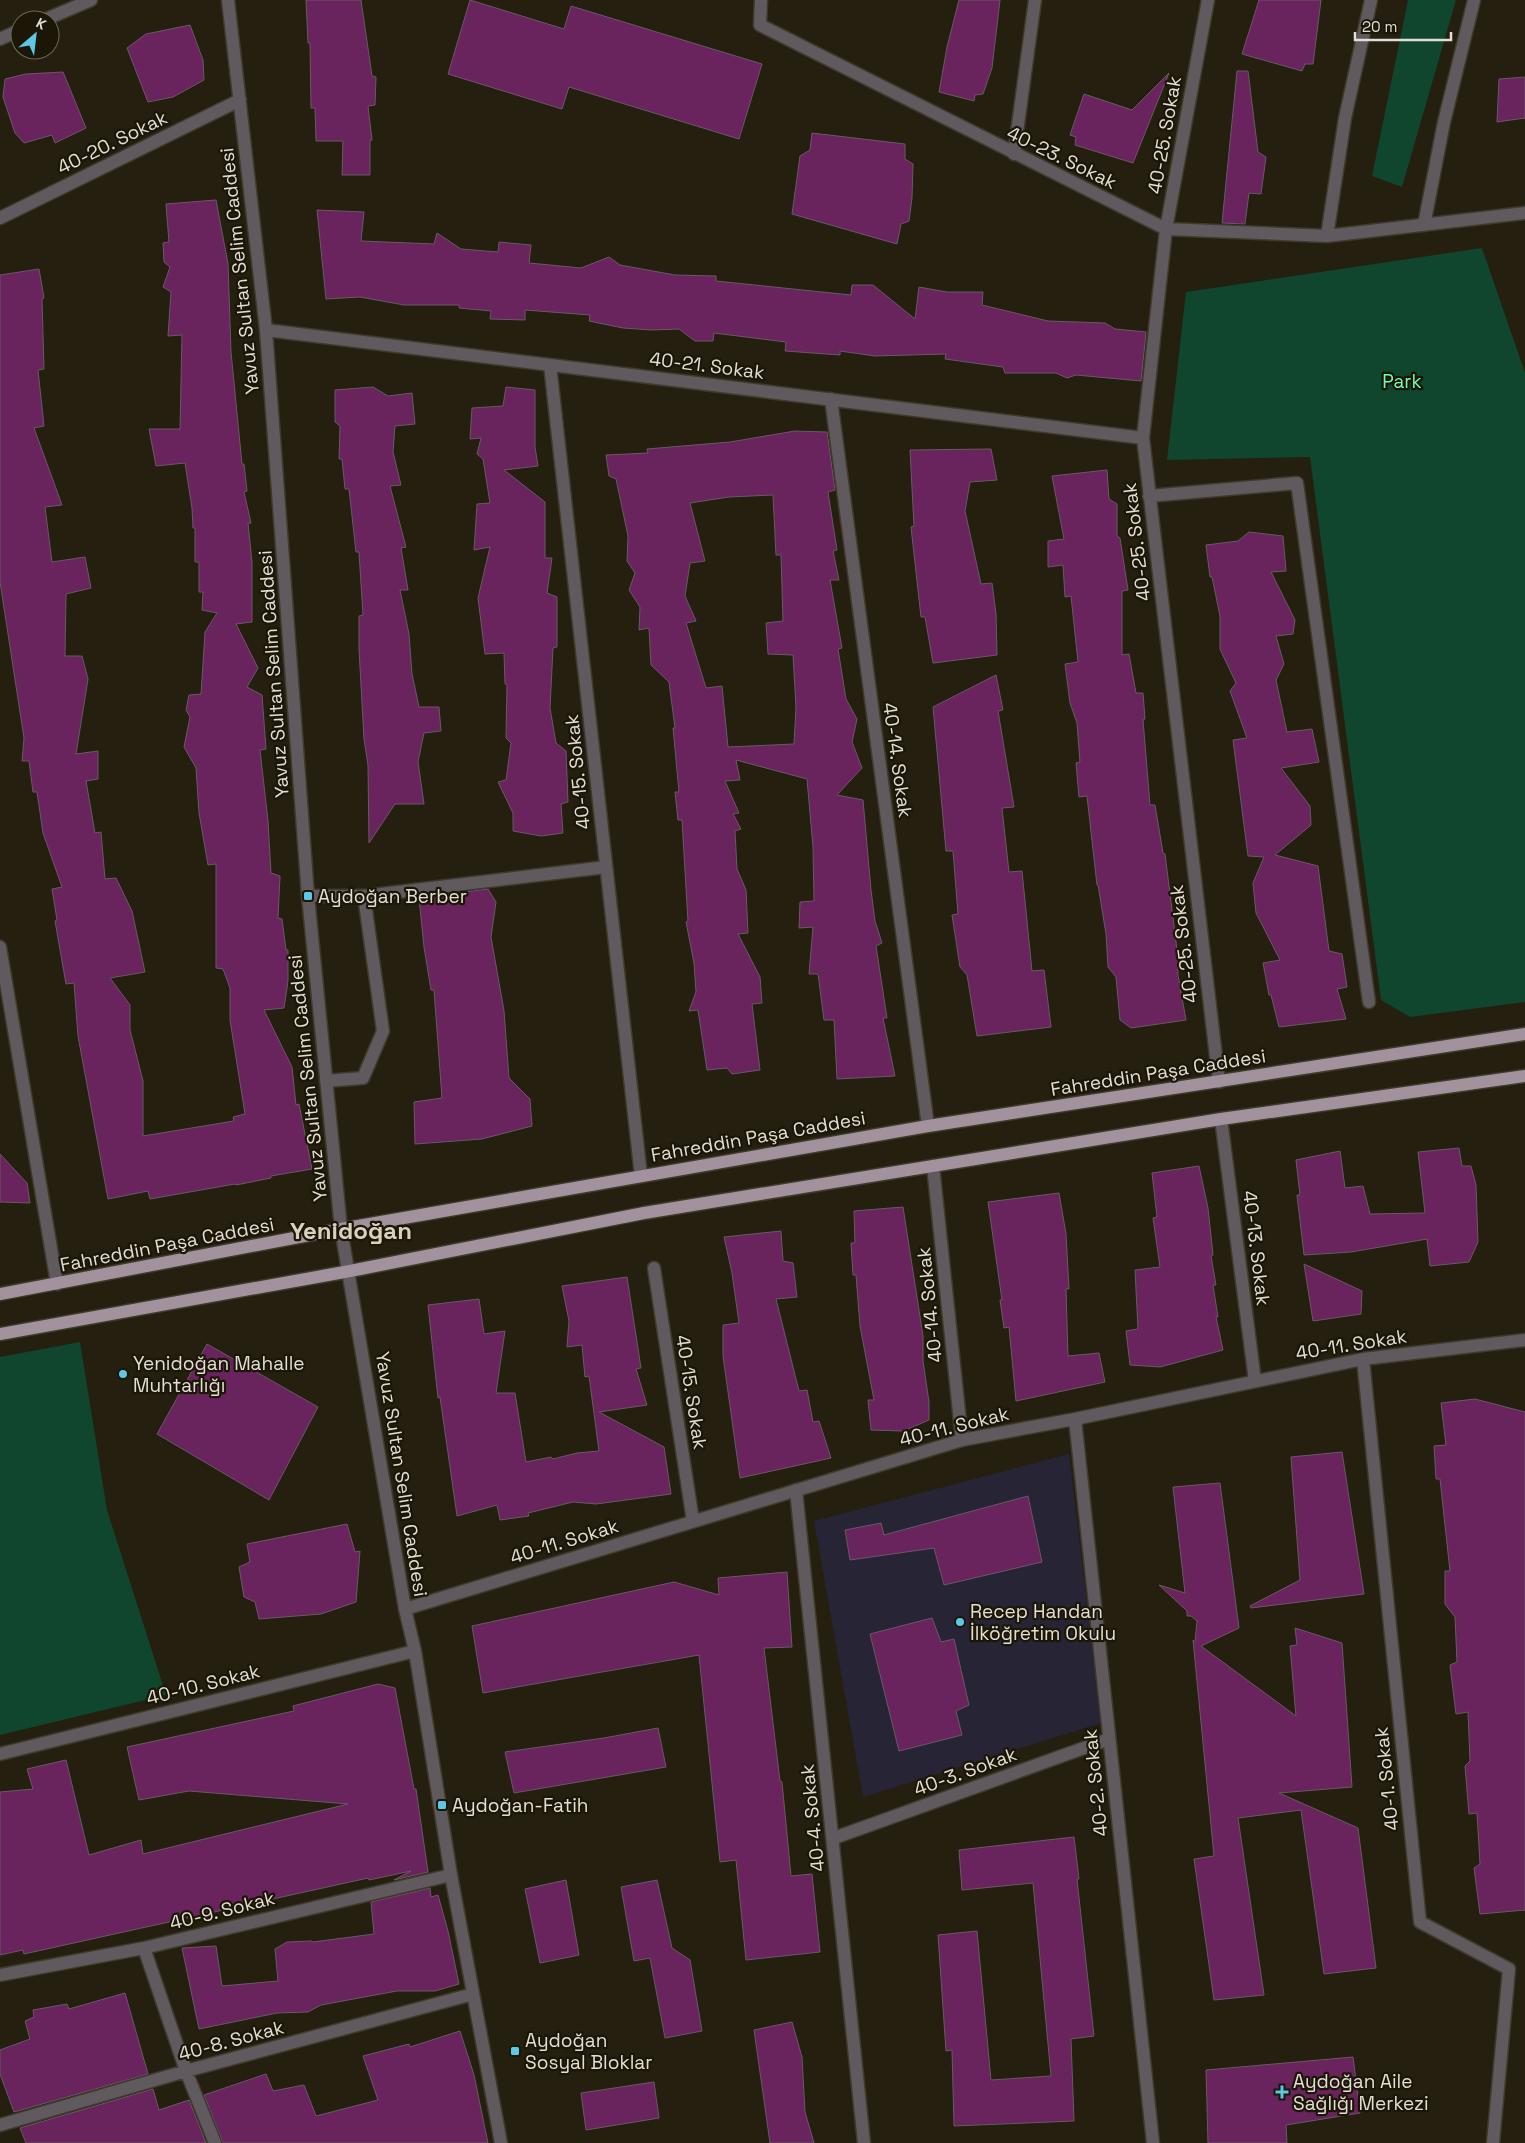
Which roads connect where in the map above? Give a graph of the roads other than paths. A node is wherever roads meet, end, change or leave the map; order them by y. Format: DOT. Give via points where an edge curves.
graph roads {
  1 [pos="91,0"];
  2 [pos="228,0"];
  3 [pos="761,0"];
  4 [pos="1035,0"];
  5 [pos="1208,0"];
  6 [pos="1371,0"];
  7 [pos="1474,0"];
  8 [pos="60,13"];
  9 [pos="240,100"];
  10 [pos="1014,154"];
  11 [pos="1525,213"];
  12 [pos="0,218"];
  13 [pos="1424,225"];
  14 [pos="1166,229"];
  15 [pos="1326,236"];
  16 [pos="266,330"];
  17 [pos="550,365"];
  18 [pos="831,399"];
  19 [pos="1143,438"];
  20 [pos="1149,496"];
  21 [pos="606,867"];
  22 [pos="308,896"];
  23 [pos="364,896"];
  24 [pos="0,947"];
  25 [pos="1369,1002"];
  26 [pos="1525,1034"];
  27 [pos="1525,1076"];
  28 [pos="326,1081"];
  29 [pos="1219,1082"];
  30 [pos="1221,1120"];
  31 [pos="928,1126"];
  32 [pos="933,1166"];
  33 [pos="640,1176"];
  34 [pos="341,1229"];
  35 [pos="654,1268"];
  36 [pos="350,1271"];
  37 [pos="57,1284"];
  38 [pos="0,1294"];
  39 [pos="0,1334"];
  40 [pos="1525,1340"];
  41 [pos="1363,1358"];
  42 [pos="1255,1380"];
  43 [pos="1075,1419"];
  44 [pos="962,1440"];
  45 [pos="796,1490"];
  46 [pos="693,1521"];
  47 [pos="405,1609"];
  48 [pos="415,1651"];
  49 [pos="1110,1739"];
  50 [pos="0,1754"];
  51 [pos="834,1838"];
  52 [pos="451,1875"];
  53 [pos="144,1948"];
  54 [pos="0,1975"];
  55 [pos="473,1994"];
  56 [pos="186,2071"];
  57 [pos="0,2125"];
  58 [pos="215,2143"];
  59 [pos="501,2143"];
  60 [pos="864,2143"];
  61 [pos="1153,2143"];
  62 [pos="1493,2143"];
  1 -- 8 [label="street"];
  2 -- 9 [label="street, Yavuz Sultan Selim Caddesi"];
  3 -- 10 [label="street, 40-23. Sokak" via="760,25"];
  4 -- 10 [label="street"];
  5 -- 14 [label="street, 40-25. Sokak"];
  6 -- 15 [label="street" via="1345,118"];
  7 -- 13 [label="street" via="1444,122"];
  9 -- 12 [label="street, 40-20. Sokak"];
  9 -- 16 [label="street, Yavuz Sultan Selim Caddesi"];
  10 -- 14 [label="street, 40-23. Sokak"];
  11 -- 13 [label="street, 40-23. Sokak"];
  13 -- 15 [label="street, 40-23. Sokak"];
  14 -- 15 [label="street, 40-23. Sokak"];
  14 -- 19 [label="street, 40-25. Sokak"];
  16 -- 17 [label="street, 40-21. Sokak"];
  16 -- 22 [label="street, Yavuz Sultan Selim Caddesi"];
  17 -- 18 [label="street, 40-21. Sokak"];
  17 -- 21 [label="street, 40-15. Sokak"];
  18 -- 19 [label="street, 40-21. Sokak"];
  18 -- 31 [label="street, 40-14. Sokak"];
  19 -- 20 [label="street, 40-25. Sokak"];
  20 -- 25 [label="street" via="1297,483"];
  20 -- 29 [label="street, 40-25. Sokak"];
  21 -- 23 [label="street"];
  21 -- 33 [label="street, 40-15. Sokak"];
  22 -- 23 [label="street"];
  22 -- 28 [label="street, Yavuz Sultan Selim Caddesi"];
  23 -- 28 [label="street" via="383,1031 363,1078"];
  24 -- 37 [label="street"];
  26 -- 29 [label="main road, Fahreddin Paşa Caddesi"];
  27 -- 30 [label="main road"];
  28 -- 34 [label="street, Yavuz Sultan Selim Caddesi"];
  29 -- 31 [label="main road, Fahreddin Paşa Caddesi"];
  30 -- 32 [label="main road"];
  30 -- 42 [label="street, 40-13. Sokak"];
  31 -- 33 [label="main road, Fahreddin Paşa Caddesi"];
  32 -- 36 [label="main road" via="644,1213"];
  32 -- 44 [label="street, 40-14. Sokak"];
  33 -- 34 [label="main road, Fahreddin Paşa Caddesi"];
  34 -- 36 [label="street, Yavuz Sultan Selim Caddesi"];
  34 -- 37 [label="main road, Fahreddin Paşa Caddesi"];
  35 -- 46 [label="street, 40-15. Sokak"];
  36 -- 39 [label="main road"];
  36 -- 47 [label="street, Yavuz Sultan Selim Caddesi"];
  37 -- 38 [label="main road, Fahreddin Paşa Caddesi"];
  40 -- 41 [label="street, 40-11. Sokak"];
  41 -- 42 [label="street, 40-11. Sokak"];
  41 -- 62 [label="street, 40-1. Sokak" via="1420,1922 1509,1969"];
  42 -- 43 [label="street, 40-11. Sokak"];
  43 -- 44 [label="street, 40-11. Sokak"];
  43 -- 49 [label="street, 40-2. Sokak"];
  44 -- 45 [label="street, 40-11. Sokak"];
  45 -- 46 [label="street, 40-11. Sokak"];
  45 -- 51 [label="street, 40-4. Sokak"];
  46 -- 47 [label="street, 40-11. Sokak"];
  47 -- 48 [label="street, Yavuz Sultan Selim Caddesi"];
  48 -- 50 [label="street, 40-10. Sokak"];
  48 -- 52 [label="street, Yavuz Sultan Selim Caddesi"];
  49 -- 51 [label="street, 40-3. Sokak"];
  49 -- 61 [label="street, 40-2. Sokak"];
  51 -- 60 [label="street, 40-4. Sokak"];
  52 -- 53 [label="street, 40-9. Sokak"];
  52 -- 55 [label="street, Yavuz Sultan Selim Caddesi"];
  53 -- 54 [label="street, 40-9. Sokak"];
  53 -- 56 [label="street"];
  55 -- 56 [label="street, 40-8. Sokak"];
  55 -- 59 [label="street, Yavuz Sultan Selim Caddesi"];
  56 -- 57 [label="street, 40-8. Sokak"];
  56 -- 58 [label="street"];
}
